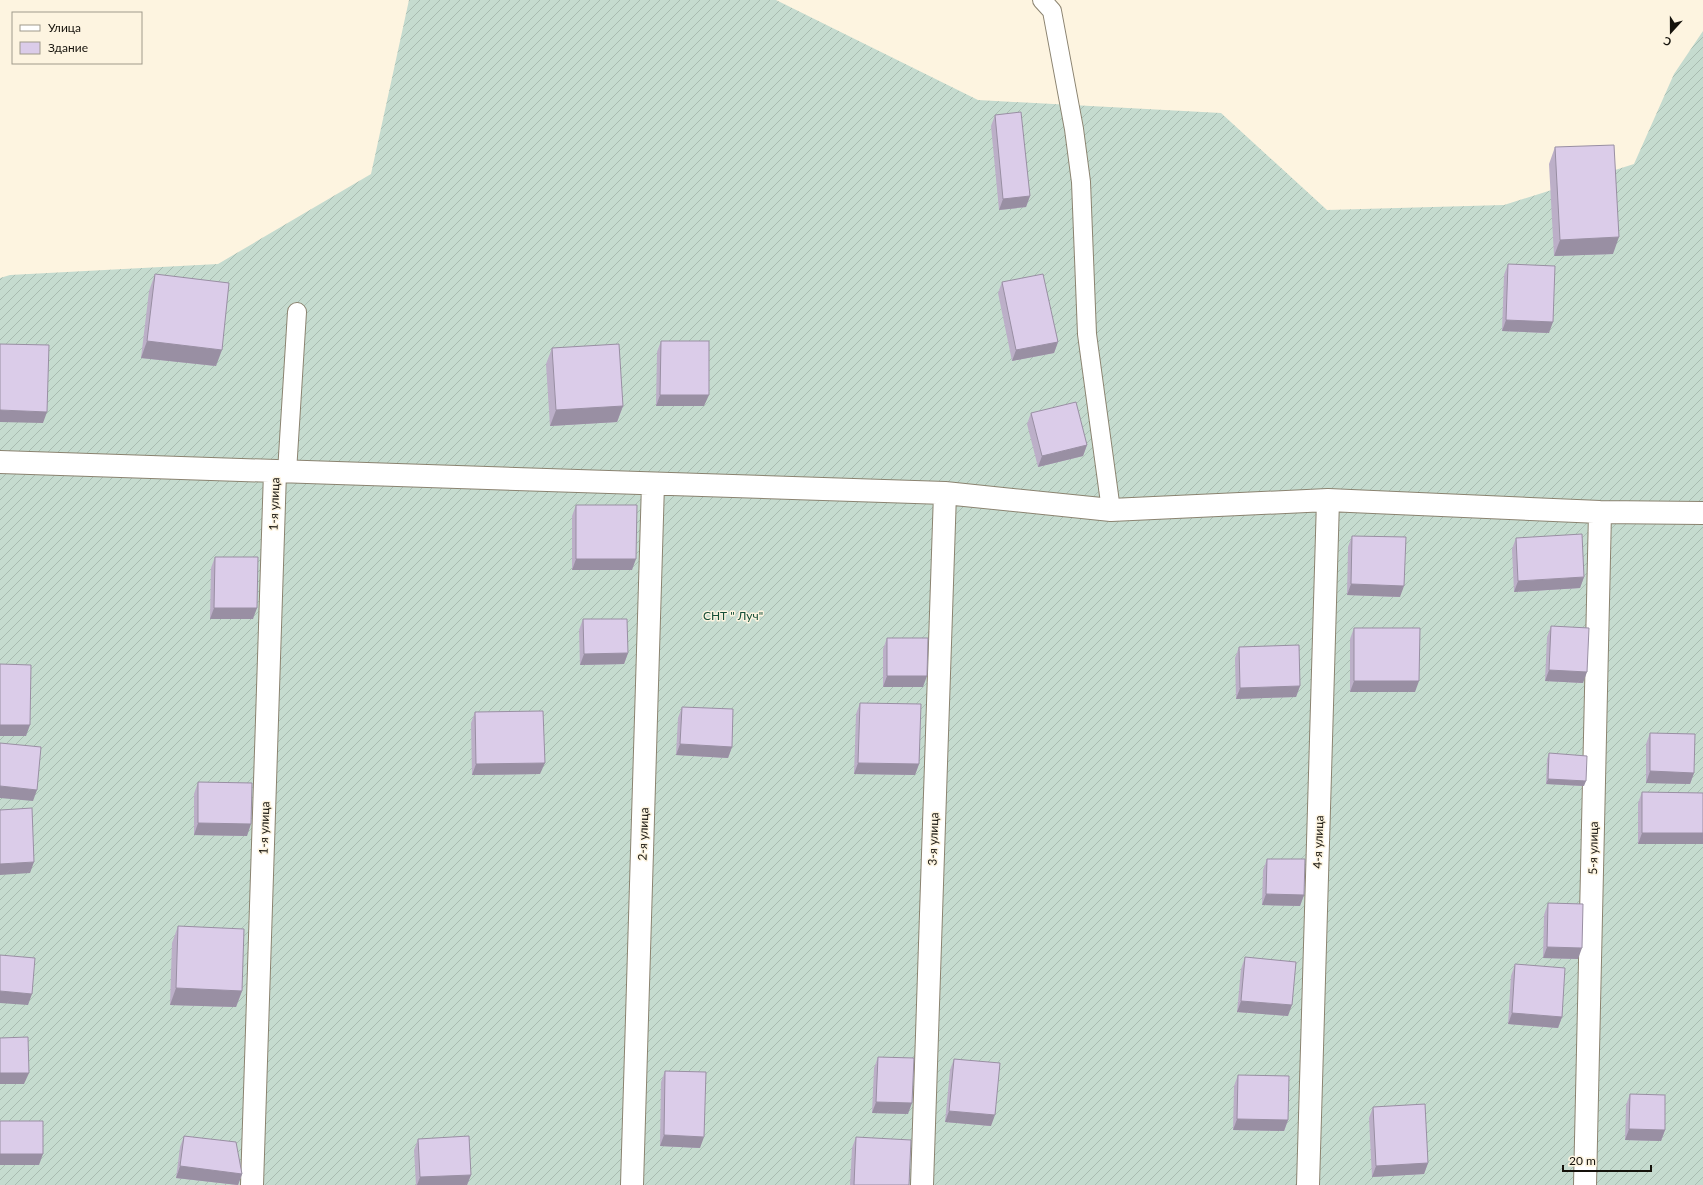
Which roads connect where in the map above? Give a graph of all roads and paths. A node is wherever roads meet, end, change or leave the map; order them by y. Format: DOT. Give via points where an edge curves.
graph roads {
  1 [pos="1042,0"];
  2 [pos="297,312"];
  3 [pos="0,462"];
  4 [pos="281,472"];
  5 [pos="653,484"];
  6 [pos="945,493"];
  7 [pos="1328,500"];
  8 [pos="1111,510"];
  9 [pos="1600,512"];
  10 [pos="1703,513"];
  11 [pos="252,1185"];
  12 [pos="632,1185"];
  13 [pos="922,1185"];
  14 [pos="1308,1185"];
  15 [pos="1585,1185"];
  1 -- 8 [label="lane" via="1052,11 1074,129 1080,182 1087,334"];
  2 -- 4 [label="lane"];
  3 -- 4 [label="street"];
  4 -- 5 [label="street"];
  4 -- 11 [label="street, 1-я улица"];
  5 -- 6 [label="street"];
  5 -- 12 [label="street, 2-я улица"];
  6 -- 8 [label="street"];
  6 -- 13 [label="street, 3-я улица"];
  7 -- 8 [label="street"];
  7 -- 9 [label="street"];
  7 -- 14 [label="street, 4-я улица"];
  9 -- 10 [label="street"];
  9 -- 15 [label="street, 5-я улица"];
}
